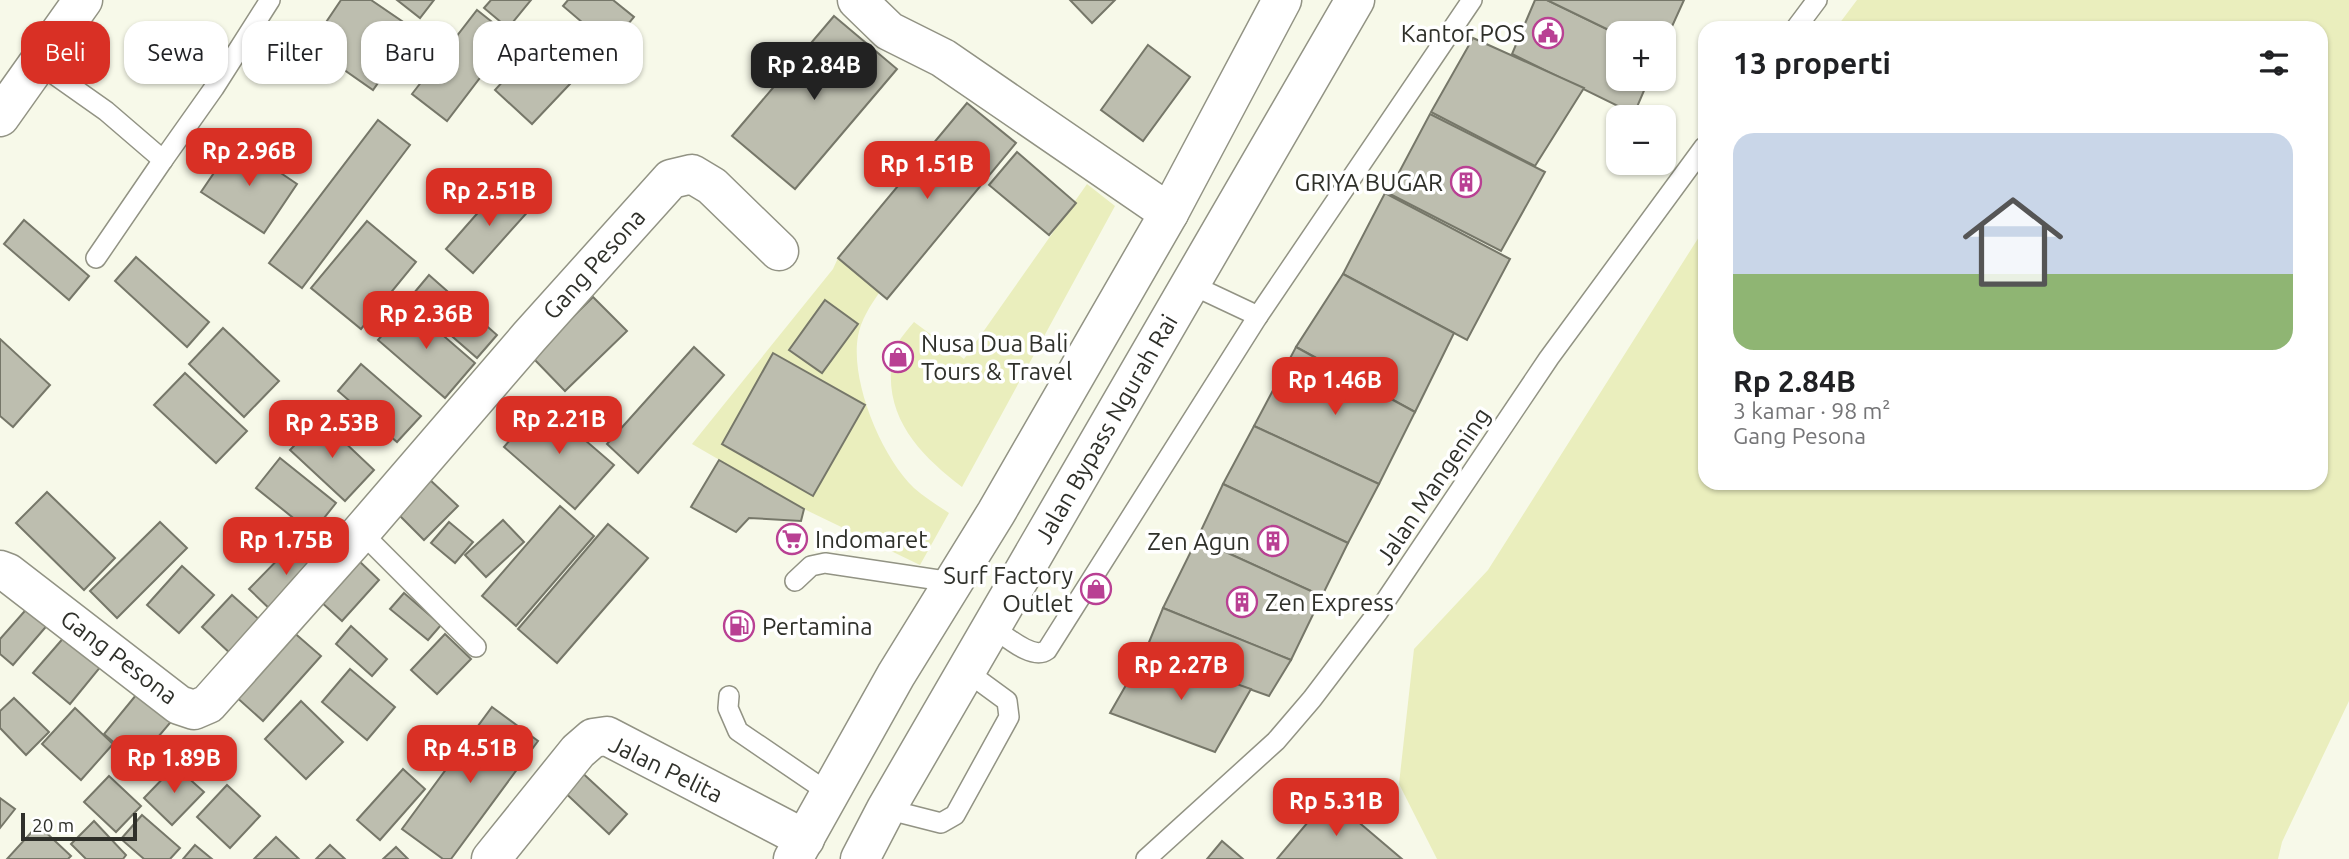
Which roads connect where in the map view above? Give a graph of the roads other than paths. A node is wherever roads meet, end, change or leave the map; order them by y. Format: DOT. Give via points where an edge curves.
graph roads {
  1 [pos="83,0"];
  2 [pos="270,0"];
  3 [pos="857,0"];
  4 [pos="1282,0"];
  5 [pos="1355,0"];
  6 [pos="1818,0"];
  7 [pos="1467,1"];
  8 [pos="68,21"];
  9 [pos="1802,21"];
  10 [pos="21,84"];
  11 [pos="68,84"];
  12 [pos="3,107"];
  13 [pos="1698,155"];
  14 [pos="163,160"];
  15 [pos="1169,214"];
  16 [pos="779,251"];
  17 [pos="96,258"];
  18 [pos="1190,284"];
  19 [pos="1258,316"];
  20 [pos="361,532"];
  21 [pos="0,570"];
  22 [pos="795,581"];
  23 [pos="952,582"];
  24 [pos="992,627"];
  25 [pos="476,647"];
  26 [pos="966,671"];
  27 [pos="729,696"];
  28 [pos="828,793"];
  29 [pos="886,809"];
  30 [pos="799,849"];
  31 [pos="491,859"];
  32 [pos="860,859"];
  33 [pos="1146,859"];
  1 -- 8 [label="main road"];
  2 -- 14 [label="lane"];
  3 -- 15 [label="main road" via="889,31 943,58"];
  4 -- 15 [label="main road"];
  5 -- 18 [label="main road, Jalan Bypass Ngurah Rai"];
  6 -- 9 [label="lane"];
  7 -- 19 [label="lane"];
  10 -- 12 [label="main road"];
  11 -- 14 [label="lane"];
  13 -- 33 [label="lane, Jalan Mangening" via="1549,358 1378,612 1312,699 1276,741"];
  14 -- 17 [label="lane"];
  15 -- 23 [label="main road"];
  16 -- 20 [label="main road, Gang Pesona" via="712,186 692,174 671,179"];
  18 -- 19 [label="lane"];
  18 -- 24 [label="main road, Jalan Bypass Ngurah Rai"];
  19 -- 24 [label="lane" via="1047,650 1034,653"];
  20 -- 21 [label="main road, Gang Pesona" via="208,704 194,710 179,705"];
  20 -- 25 [label="lane"];
  22 -- 23 [label="lane" via="811,566 825,563"];
  23 -- 28 [label="main road"];
  24 -- 26 [label="main road, Jalan Bypass Ngurah Rai"];
  26 -- 29 [label="main road, Jalan Bypass Ngurah Rai"];
  26 -- 29 [label="lane" via="1007,701 1009,717 955,815 941,823"];
  27 -- 28 [label="lane" via="738,731"];
  28 -- 30 [label="main road"];
  29 -- 32 [label="main road, Jalan Bypass Ngurah Rai"];
  30 -- 31 [label="main road, Jalan Pelita" via="607,736 593,738 578,751"];
}
